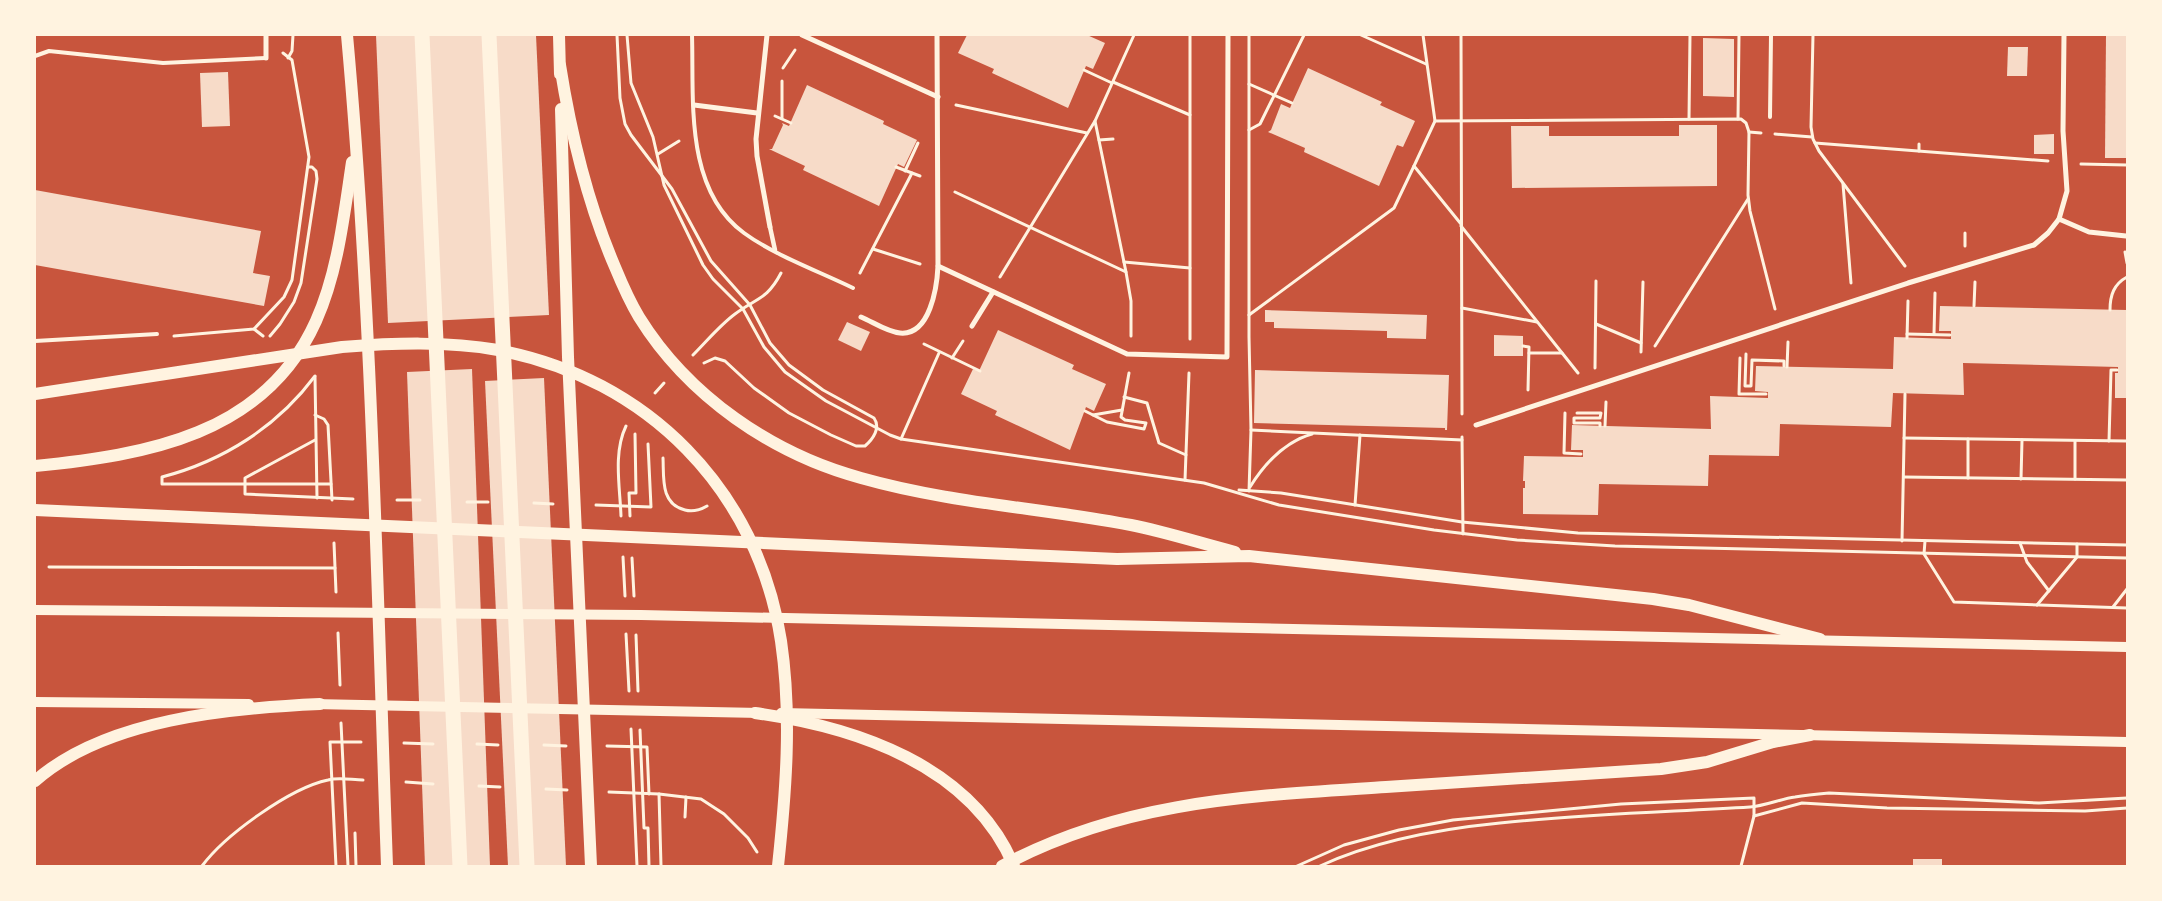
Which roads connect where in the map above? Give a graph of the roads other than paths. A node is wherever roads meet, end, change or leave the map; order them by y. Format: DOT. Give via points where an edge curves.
graph roads {
  1 [pos="266,35"];
  2 [pos="347,35"];
  3 [pos="422,35"];
  4 [pos="489,35"];
  5 [pos="559,35"];
  6 [pos="692,35"];
  7 [pos="767,35"];
  8 [pos="803,35"];
  9 [pos="937,35"];
  10 [pos="1228,35"];
  11 [pos="1771,35"];
  12 [pos="2064,35"];
  13 [pos="35,56"];
  14 [pos="266,58"];
  15 [pos="560,66"];
  16 [pos="938,99"];
  17 [pos="694,105"];
  18 [pos="757,113"];
  19 [pos="1770,117"];
  20 [pos="356,135"];
  21 [pos="2059,219"];
  22 [pos="770,227"];
  23 [pos="2126,236"];
  24 [pos="774,250"];
  25 [pos="938,268"];
  26 [pos="852,288"];
  27 [pos="992,291"];
  28 [pos="861,317"];
  29 [pos="972,326"];
  30 [pos="157,334"];
  31 [pos="35,341"];
  32 [pos="35,394"];
  33 [pos="1476,425"];
  34 [pos="35,466"];
  35 [pos="35,510"];
  36 [pos="1249,556"];
  37 [pos="35,610"];
  38 [pos="1820,639"];
  39 [pos="2127,647"];
  40 [pos="35,702"];
  41 [pos="320,704"];
  42 [pos="756,713"];
  43 [pos="1810,735"];
  44 [pos="2127,742"];
  45 [pos="35,780"];
  46 [pos="387,866"];
  47 [pos="460,866"];
  48 [pos="527,866"];
  49 [pos="592,866"];
  50 [pos="778,866"];
  51 [pos="1002,866"];
  52 [pos="1014,866"];
  1 -- 14 [label="street"];
  2 -- 20 [label="main road"];
  3 -- 47 [label="highway"];
  4 -- 48 [label="highway"];
  5 -- 15 [label="main road"];
  6 -- 17 [label="lane"];
  7 -- 18 [label="street"];
  8 -- 16 [label="street"];
  9 -- 16 [label="street"];
  10 -- 27 [label="street" via="1228,357 1131,355"];
  11 -- 19 [label="lane"];
  12 -- 21 [label="street" via="2067,191"];
  13 -- 14 [label="lane" via="49,52 163,63"];
  15 -- 36 [label="main road" via="569,119 589,197 603,240 634,307 672,361 695,385 738,420 792,452 859,478 947,497 1129,525"];
  15 -- 49 [label="main road" via="568,357"];
  16 -- 25 [label="street"];
  17 -- 18 [label="street"];
  17 -- 24 [label="lane" via="701,166 718,206 745,233"];
  18 -- 22 [label="street" via="756,148"];
  20 -- 34 [label="main road" via="340,239 328,288 316,321 300,350 264,392 244,409 220,422 167,444 97,459"];
  20 -- 46 [label="main road"];
  21 -- 23 [label="street" via="2089,232"];
  21 -- 33 [label="street" via="2041,240 2026,249 1908,283"];
  22 -- 24 [label="street"];
  24 -- 26 [label="lane"];
  25 -- 27 [label="street"];
  25 -- 28 [label="street" via="931,307 913,330 897,333"];
  27 -- 29 [label="street"];
  30 -- 31 [label="lane"];
  32 -- 50 [label="main road" via="319,350 405,344 473,346 530,358 586,378 631,402 676,438 705,469 733,508 770,592 786,687 788,734 787,783"];
  35 -- 36 [label="main road" via="1107,558"];
  36 -- 38 [label="main road" via="1653,599 1689,605"];
  37 -- 38 [label="main road" via="652,615"];
  38 -- 39 [label="main road"];
  40 -- 41 [label="main road"];
  41 -- 42 [label="main road"];
  41 -- 45 [label="main road" via="243,709 150,726 77,751"];
  42 -- 43 [label="main road"];
  42 -- 52 [label="main road" via="795,719 842,732 891,750 928,769 978,810 1004,845"];
  43 -- 44 [label="main road"];
  43 -- 51 [label="main road" via="1773,742 1707,762 1660,769 1210,801 1132,815 1078,832"];
}
